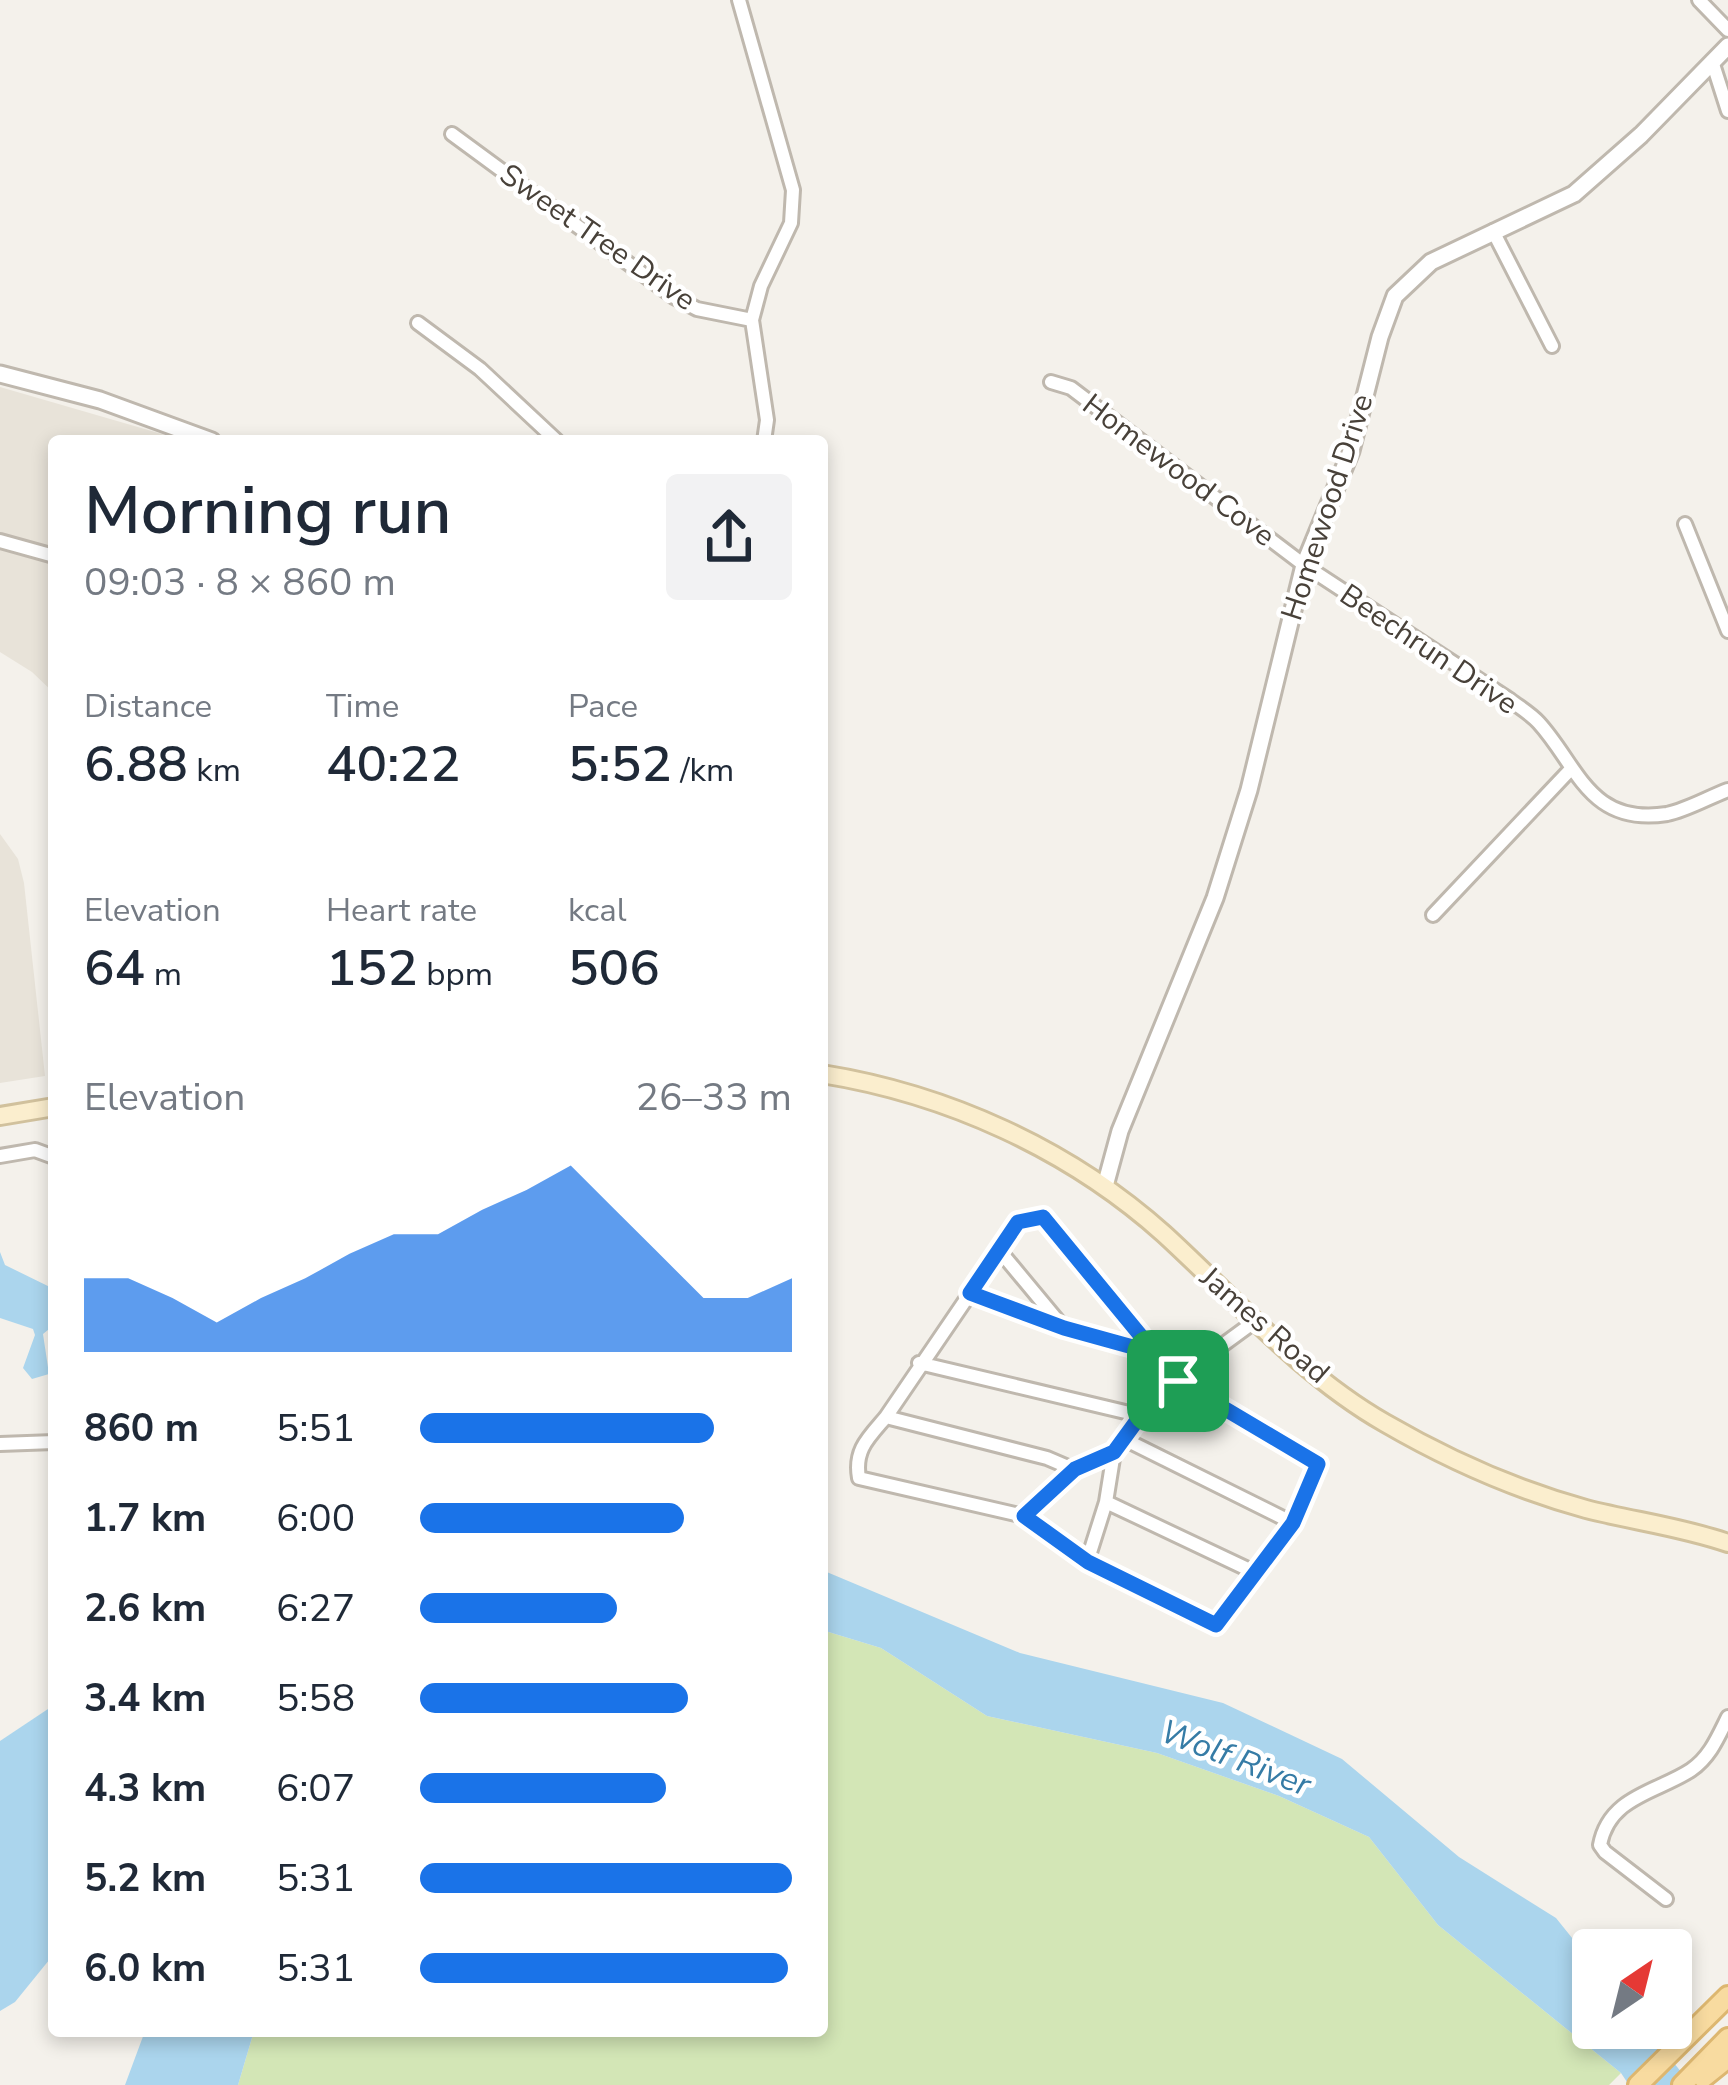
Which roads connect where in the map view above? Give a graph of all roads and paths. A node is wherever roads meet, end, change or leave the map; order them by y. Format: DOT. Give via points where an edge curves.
graph roads {
  1 [pos="739,0"];
  2 [pos="1699,0"];
  3 [pos="1728,30"];
  4 [pos="1728,46"];
  5 [pos="1712,61"];
  6 [pos="1728,111"];
  7 [pos="452,134"];
  8 [pos="1492,231"];
  9 [pos="752,320"];
  10 [pos="418,323"];
  11 [pos="1552,346"];
  12 [pos="0,374"];
  13 [pos="1051,382"];
  14 [pos="196,435"];
  15 [pos="551,435"];
  16 [pos="765,435"];
  17 [pos="1685,524"];
  18 [pos="0,542"];
  19 [pos="48,554"];
  20 [pos="1304,565"];
  21 [pos="1728,631"];
  22 [pos="1570,770"];
  23 [pos="1728,790"];
  24 [pos="1433,915"];
  25 [pos="828,1075"];
  26 [pos="48,1108"];
  27 [pos="0,1116"];
  28 [pos="48,1155"];
  29 [pos="0,1156"];
  30 [pos="1105,1186"];
  31 [pos="999,1250"];
  32 [pos="970,1293"];
  33 [pos="1255,1322"];
  34 [pos="1064,1328"];
  35 [pos="1158,1354"];
  36 [pos="919,1364"];
  37 [pos="1178,1381"];
  38 [pos="1142,1416"];
  39 [pos="886,1418"];
  40 [pos="1126,1440"];
  41 [pos="48,1442"];
  42 [pos="0,1444"];
  43 [pos="1114,1452"];
  44 [pos="1075,1469"];
  45 [pos="1106,1502"];
  46 [pos="1024,1516"];
  47 [pos="1293,1523"];
  48 [pos="1728,1543"];
  49 [pos="1088,1562"];
  50 [pos="1256,1573"];
  51 [pos="1728,1717"];
  52 [pos="1666,1899"];
  53 [pos="1728,1981"];
  54 [pos="1728,1996"];
  55 [pos="1728,2038"];
  56 [pos="1670,2052"];
  57 [pos="1728,2057"];
  58 [pos="1638,2085"];
  59 [pos="1682,2085"];
  60 [pos="1695,2085"];
  1 -- 9 [label="street" via="793,190 791,223"];
  2 -- 3 [label="street"];
  4 -- 5 [label="street, Homewood Drive"];
  5 -- 6 [label="street"];
  5 -- 8 [label="street, Homewood Drive" via="1574,194"];
  7 -- 9 [label="street, Sweet Tree Drive" via="674,297"];
  8 -- 11 [label="street"];
  8 -- 20 [label="street, Homewood Drive" via="1431,262 1395,296 1351,451"];
  9 -- 16 [label="street"];
  10 -- 15 [label="street"];
  12 -- 14 [label="street"];
  13 -- 20 [label="street, Homewood Cove" via="1070,388"];
  17 -- 21 [label="street"];
  18 -- 19 [label="street"];
  20 -- 22 [label="street, Beechrun Drive" via="1510,700 1539,723"];
  20 -- 30 [label="street, Homewood Drive" via="1238,827"];
  22 -- 23 [label="street, Beechrun Drive" via="1592,796 1630,813 1668,814"];
  22 -- 24 [label="street"];
  25 -- 30 [label="main road, James Road" via="951,1107"];
  26 -- 27 [label="main road"];
  28 -- 29 [label="street"];
  30 -- 33 [label="main road, James Road"];
  31 -- 32 [label="street"];
  31 -- 34 [label="street"];
  31 -- 35 [label="street" via="1018,1222 1043,1217"];
  32 -- 34 [label="street"];
  32 -- 36 [label="street"];
  33 -- 37 [label="street"];
  33 -- 48 [label="main road, James Road" via="1382,1421 1442,1453 1585,1508"];
  34 -- 35 [label="street"];
  35 -- 37 [label="street"];
  36 -- 38 [label="street"];
  36 -- 39 [label="street"];
  37 -- 38 [label="street" via="1157,1393"];
  37 -- 47 [label="street" via="1318,1464"];
  38 -- 40 [label="street"];
  39 -- 44 [label="street"];
  39 -- 46 [label="street" via="861,1445 859,1478"];
  40 -- 43 [label="street"];
  40 -- 47 [label="street"];
  41 -- 42 [label="street"];
  43 -- 44 [label="street"];
  43 -- 45 [label="street"];
  44 -- 46 [label="street"];
  45 -- 49 [label="street"];
  45 -- 50 [label="street"];
  46 -- 49 [label="street"];
  47 -- 50 [label="street"];
  49 -- 50 [label="street" via="1216,1625"];
  51 -- 52 [label="street" via="1710,1753 1632,1800 1602,1834 1605,1852"];
  53 -- 56 [label="main road"];
  54 -- 56 [label="main road"];
  55 -- 59 [label="main road"];
  56 -- 58 [label="main road"];
  57 -- 60 [label="main road"];
}
